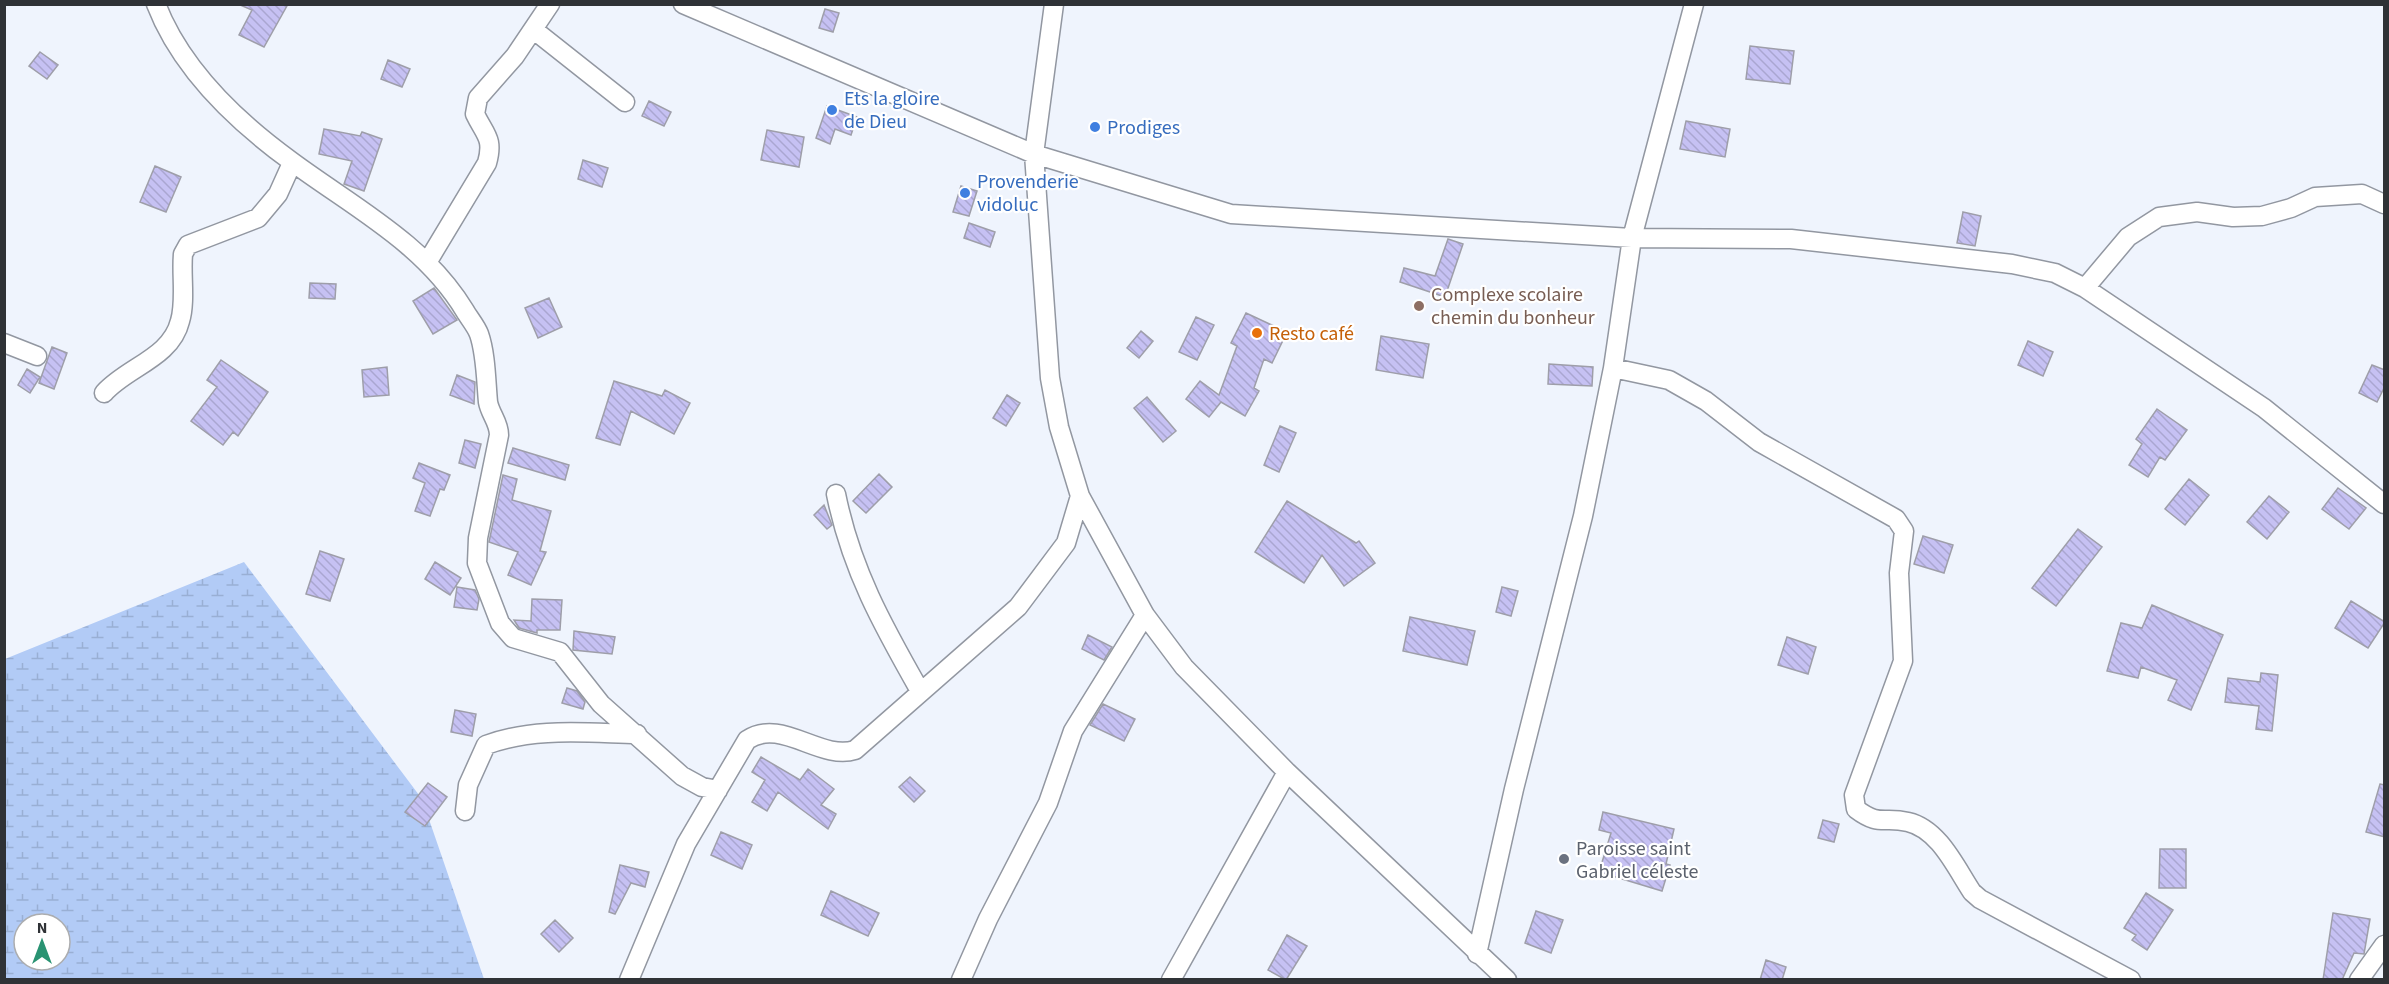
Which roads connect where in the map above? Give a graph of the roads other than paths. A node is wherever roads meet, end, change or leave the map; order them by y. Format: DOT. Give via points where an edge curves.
graph roads {
  1 [pos="156,4"];
  2 [pos="550,4"];
  3 [pos="683,4"];
  4 [pos="1054,4"];
  5 [pos="1694,4"];
  6 [pos="534,30"];
  7 [pos="625,102"];
  8 [pos="1034,154"];
  9 [pos="292,163"];
  10 [pos="2385,204"];
  11 [pos="1632,238"];
  12 [pos="428,261"];
  13 [pos="2085,288"];
  14 [pos="4,343"];
  15 [pos="37,357"];
  16 [pos="1613,368"];
  17 [pos="104,393"];
  18 [pos="836,494"];
  19 [pos="1080,496"];
  20 [pos="2385,504"];
  21 [pos="1145,615"];
  22 [pos="920,691"];
  23 [pos="637,735"];
  24 [pos="1287,772"];
  25 [pos="718,790"];
  26 [pos="465,811"];
  27 [pos="2385,945"];
  28 [pos="1477,954"];
  29 [pos="629,980"];
  30 [pos="961,980"];
  31 [pos="1171,980"];
  32 [pos="1507,980"];
  33 [pos="2131,980"];
  34 [pos="2359,980"];
  1 -- 9 [label="street" via="175,43 214,93"];
  2 -- 6 [label="street"];
  3 -- 8 [label="street"];
  4 -- 8 [label="street"];
  5 -- 11 [label="street"];
  6 -- 7 [label="street"];
  6 -- 12 [label="street" via="478,98 475,114 492,147 487,163"];
  8 -- 11 [label="street" via="1231,214"];
  8 -- 19 [label="street" via="1050,378 1059,427"];
  9 -- 12 [label="street" via="353,202"];
  9 -- 17 [label="street" via="278,194 258,218 188,245 183,255 180,321 167,348 117,378"];
  10 -- 13 [label="street" via="2362,194 2327,196 2262,216 2197,212 2158,217 2128,237"];
  11 -- 13 [label="street" via="1791,239 2012,264 2055,273"];
  11 -- 16 [label="street"];
  12 -- 23 [label="street" via="453,291 479,335 489,408 499,427 498,449 478,538 477,564 500,623 513,638 560,652 601,704"];
  13 -- 20 [label="street" via="2264,408"];
  14 -- 15 [label="street"];
  16 -- 28 [label="street" via="1583,516"];
  16 -- 33 [label="street" via="1669,380 1706,401 1759,442 1896,519 1904,531 1899,573 1903,661 1854,795 1856,809 1871,820 1909,822 1933,834 1980,899"];
  18 -- 22 [label="street" via="844,537 886,631"];
  19 -- 21 [label="street"];
  19 -- 22 [label="street" via="1066,543 1018,607"];
  21 -- 24 [label="street" via="1184,668"];
  21 -- 30 [label="street" via="1073,730 1048,803"];
  22 -- 25 [label="street" via="847,753 771,732 757,733 747,740"];
  23 -- 25 [label="street" via="682,776 702,787"];
  23 -- 26 [label="street" via="542,732 510,735 486,745 468,785"];
  24 -- 28 [label="street"];
  24 -- 31 [label="street"];
  25 -- 29 [label="street" via="686,844"];
  27 -- 34 [label="street"];
  28 -- 32 [label="street"];
}
